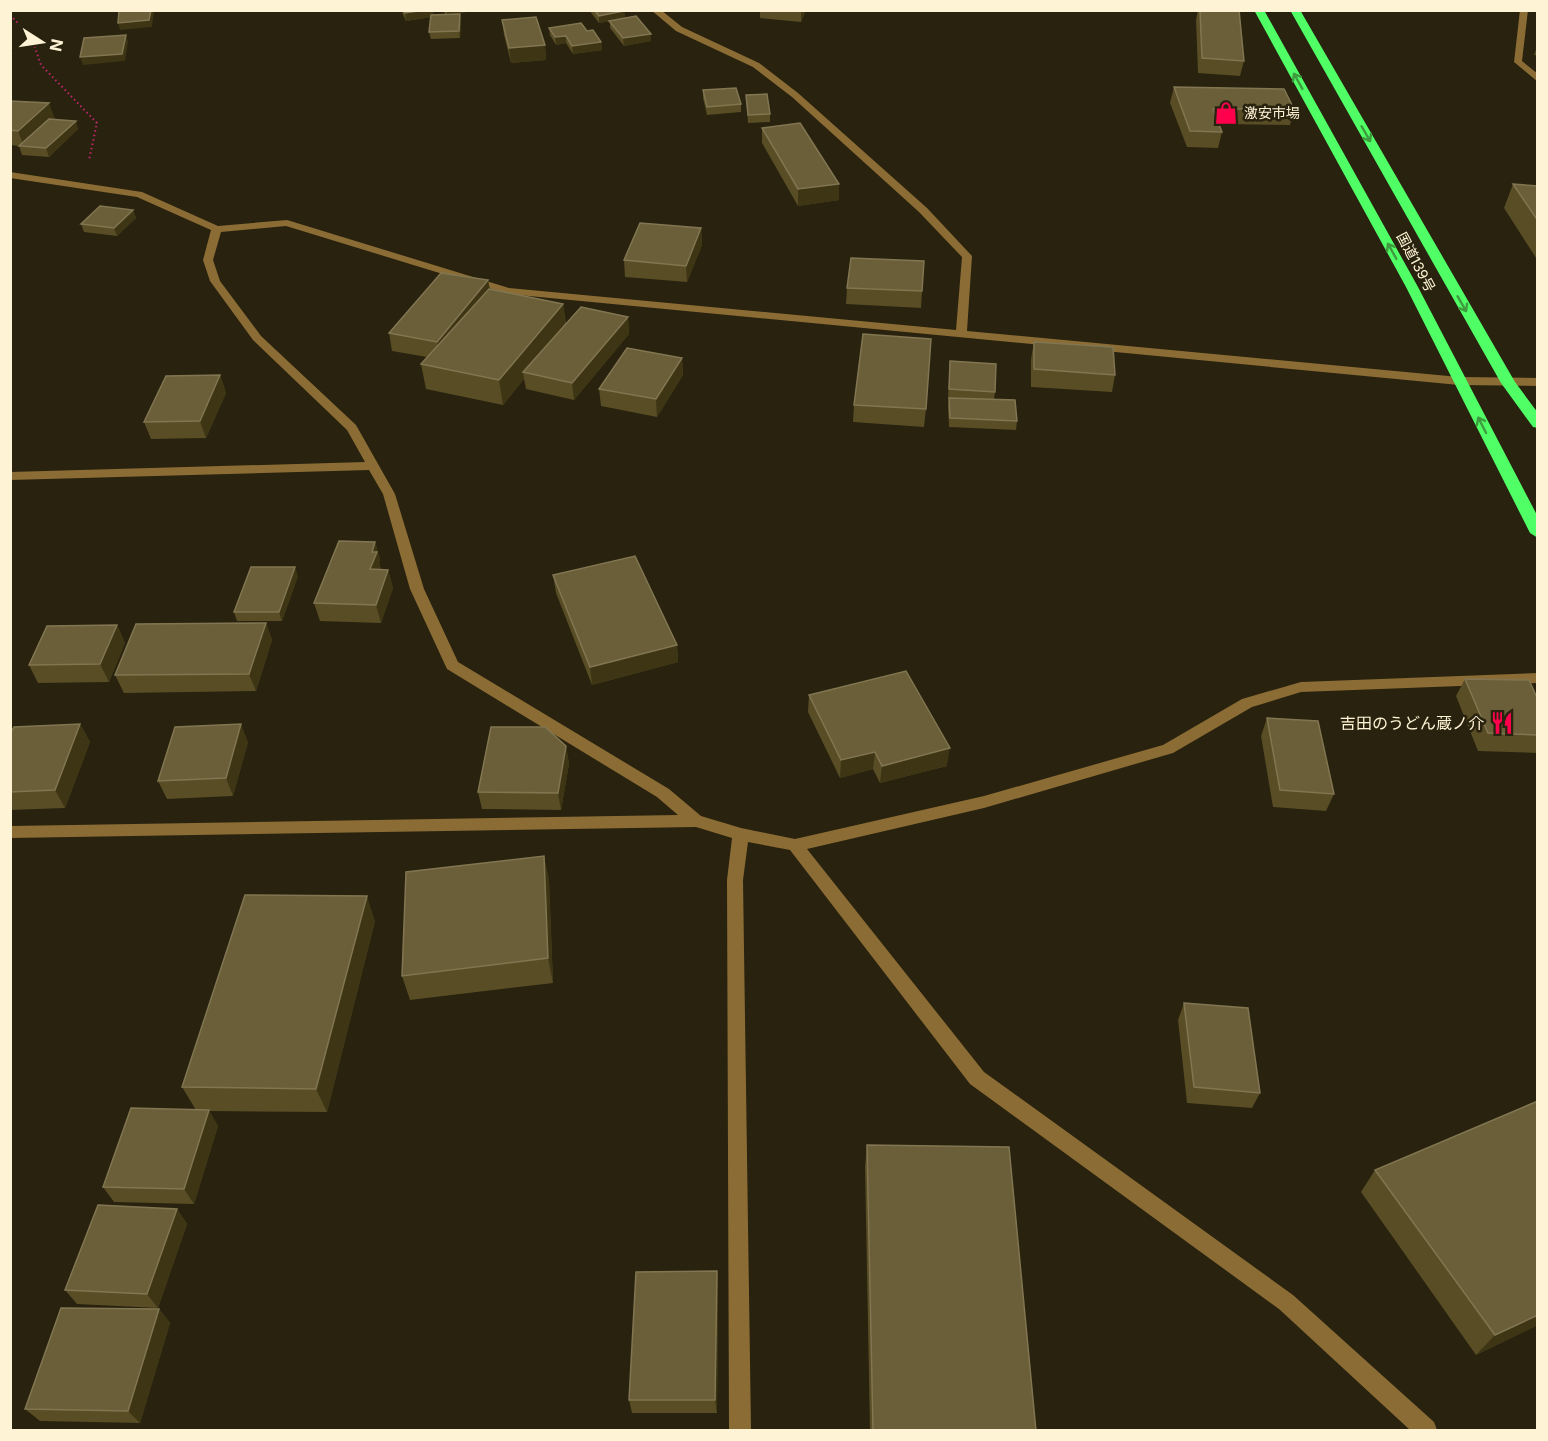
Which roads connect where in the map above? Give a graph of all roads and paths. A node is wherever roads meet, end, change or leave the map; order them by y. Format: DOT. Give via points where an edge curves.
graph roads {
  1 [pos="655,10"];
  2 [pos="1259,10"];
  3 [pos="1295,10"];
  4 [pos="1524,10"];
  5 [pos="10,15"];
  6 [pos="1538,79"];
  7 [pos="10,175"];
  8 [pos="84,187"];
  9 [pos="217,229"];
  10 [pos="961,334"];
  11 [pos="1459,381"];
  12 [pos="1538,382"];
  13 [pos="1508,383"];
  14 [pos="1538,424"];
  15 [pos="371,466"];
  16 [pos="10,476"];
  17 [pos="1538,533"];
  18 [pos="1538,678"];
  19 [pos="696,821"];
  20 [pos="10,832"];
  21 [pos="741,834"];
  22 [pos="795,845"];
  23 [pos="740,1431"];
  24 [pos="1426,1431"];
  1 -- 10 [label="street" via="679,29 756,65 795,95 923,210 967,256"];
  11 -- 2 [label="highway, 国道139号, one-way" via="1412,287"];
  3 -- 13 [label="highway, 国道139号, one-way"];
  4 -- 6 [label="street" via="1518,62"];
  5 -- 8 [label="path" via="30,36 41,65 97,123"];
  7 -- 8 [label="street"];
  8 -- 9 [label="street" via="139,194"];
  9 -- 10 [label="street" via="287,223 508,291"];
  9 -- 15 [label="street" via="208,260 215,281 257,338 352,428"];
  10 -- 11 [label="street"];
  11 -- 13 [label="street"];
  17 -- 11 [label="highway, 国道139号, one-way"];
  12 -- 13 [label="street"];
  13 -- 14 [label="highway, 国道139号"];
  15 -- 16 [label="street"];
  15 -- 19 [label="street" via="388,494 417,589 452,665 663,793"];
  18 -- 22 [label="street" via="1301,687 1247,703 1168,749 984,802"];
  19 -- 20 [label="street"];
  19 -- 21 [label="street"];
  21 -- 22 [label="street"];
  21 -- 23 [label="street" via="735,880"];
  22 -- 24 [label="street" via="977,1078 1286,1302"];
}
